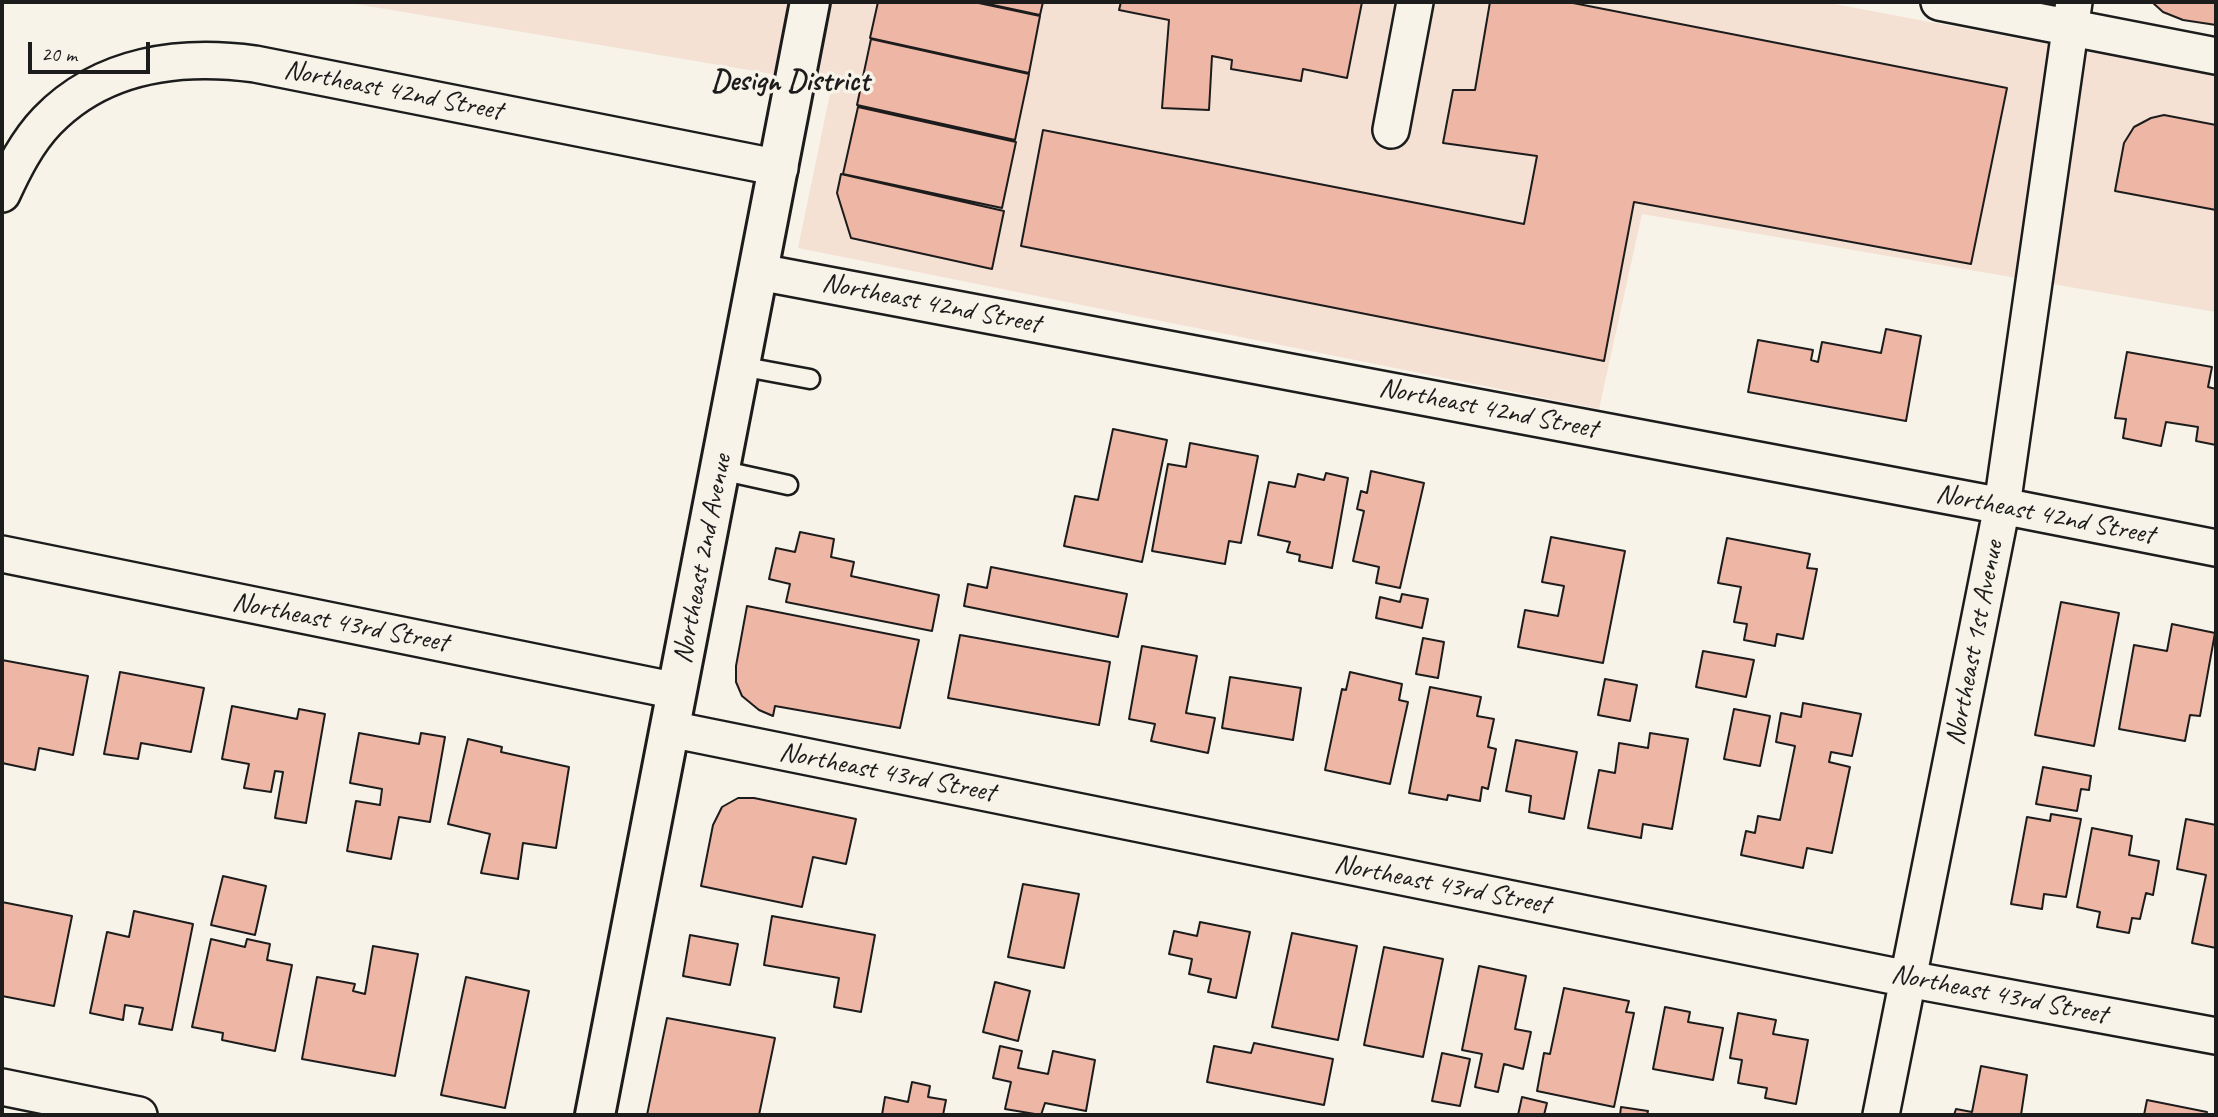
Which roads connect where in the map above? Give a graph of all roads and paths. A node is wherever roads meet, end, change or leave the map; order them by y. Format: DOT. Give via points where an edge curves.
graph roads {
  1 [pos="810,2"];
  2 [pos="1415,2"];
  3 [pos="1939,2"];
  4 [pos="2071,14"];
  5 [pos="2216,57"];
  6 [pos="1391,130"];
  7 [pos="780,168"];
  8 [pos="2,194"];
  9 [pos="759,272"];
  10 [pos="740,366"];
  11 [pos="810,379"];
  12 [pos="720,470"];
  13 [pos="788,485"];
  14 [pos="2002,506"];
  15 [pos="2216,548"];
  16 [pos="2,554"];
  17 [pos="677,691"];
  18 [pos="670,729"];
  19 [pos="1908,979"];
  20 [pos="2216,1036"];
  21 [pos="2,1087"];
  22 [pos="139,1115"];
  23 [pos="595,1115"];
  24 [pos="1881,1115"];
  1 -- 7 [label="main road, Northeast 2nd Avenue"];
  2 -- 6 [label="street"];
  3 -- 4 [label="street"];
  4 -- 5 [label="street"];
  4 -- 14 [label="street, Northeast 1st Avenue"];
  7 -- 8 [label="street, Northeast 42nd Street" via="255,64 184,60 117,75 71,101 46,122 22,154"];
  7 -- 9 [label="main road, Northeast 2nd Avenue"];
  9 -- 10 [label="main road, Northeast 2nd Avenue"];
  9 -- 14 [label="street, Northeast 42nd Street"];
  10 -- 11 [label="lane"];
  10 -- 12 [label="main road, Northeast 2nd Avenue"];
  12 -- 13 [label="lane"];
  12 -- 17 [label="main road, Northeast 2nd Avenue"];
  14 -- 15 [label="street, Northeast 42nd Street"];
  14 -- 19 [label="street, Northeast 1st Avenue"];
  16 -- 17 [label="street, Northeast 43rd Street"];
  17 -- 18 [label="main road, Northeast 2nd Avenue"];
  18 -- 19 [label="street, Northeast 43rd Street"];
  18 -- 23 [label="main road, Northeast 2nd Avenue"];
  19 -- 20 [label="street, Northeast 43rd Street"];
  19 -- 24 [label="street, Northeast 1st Avenue"];
  21 -- 22 [label="street"];
}
